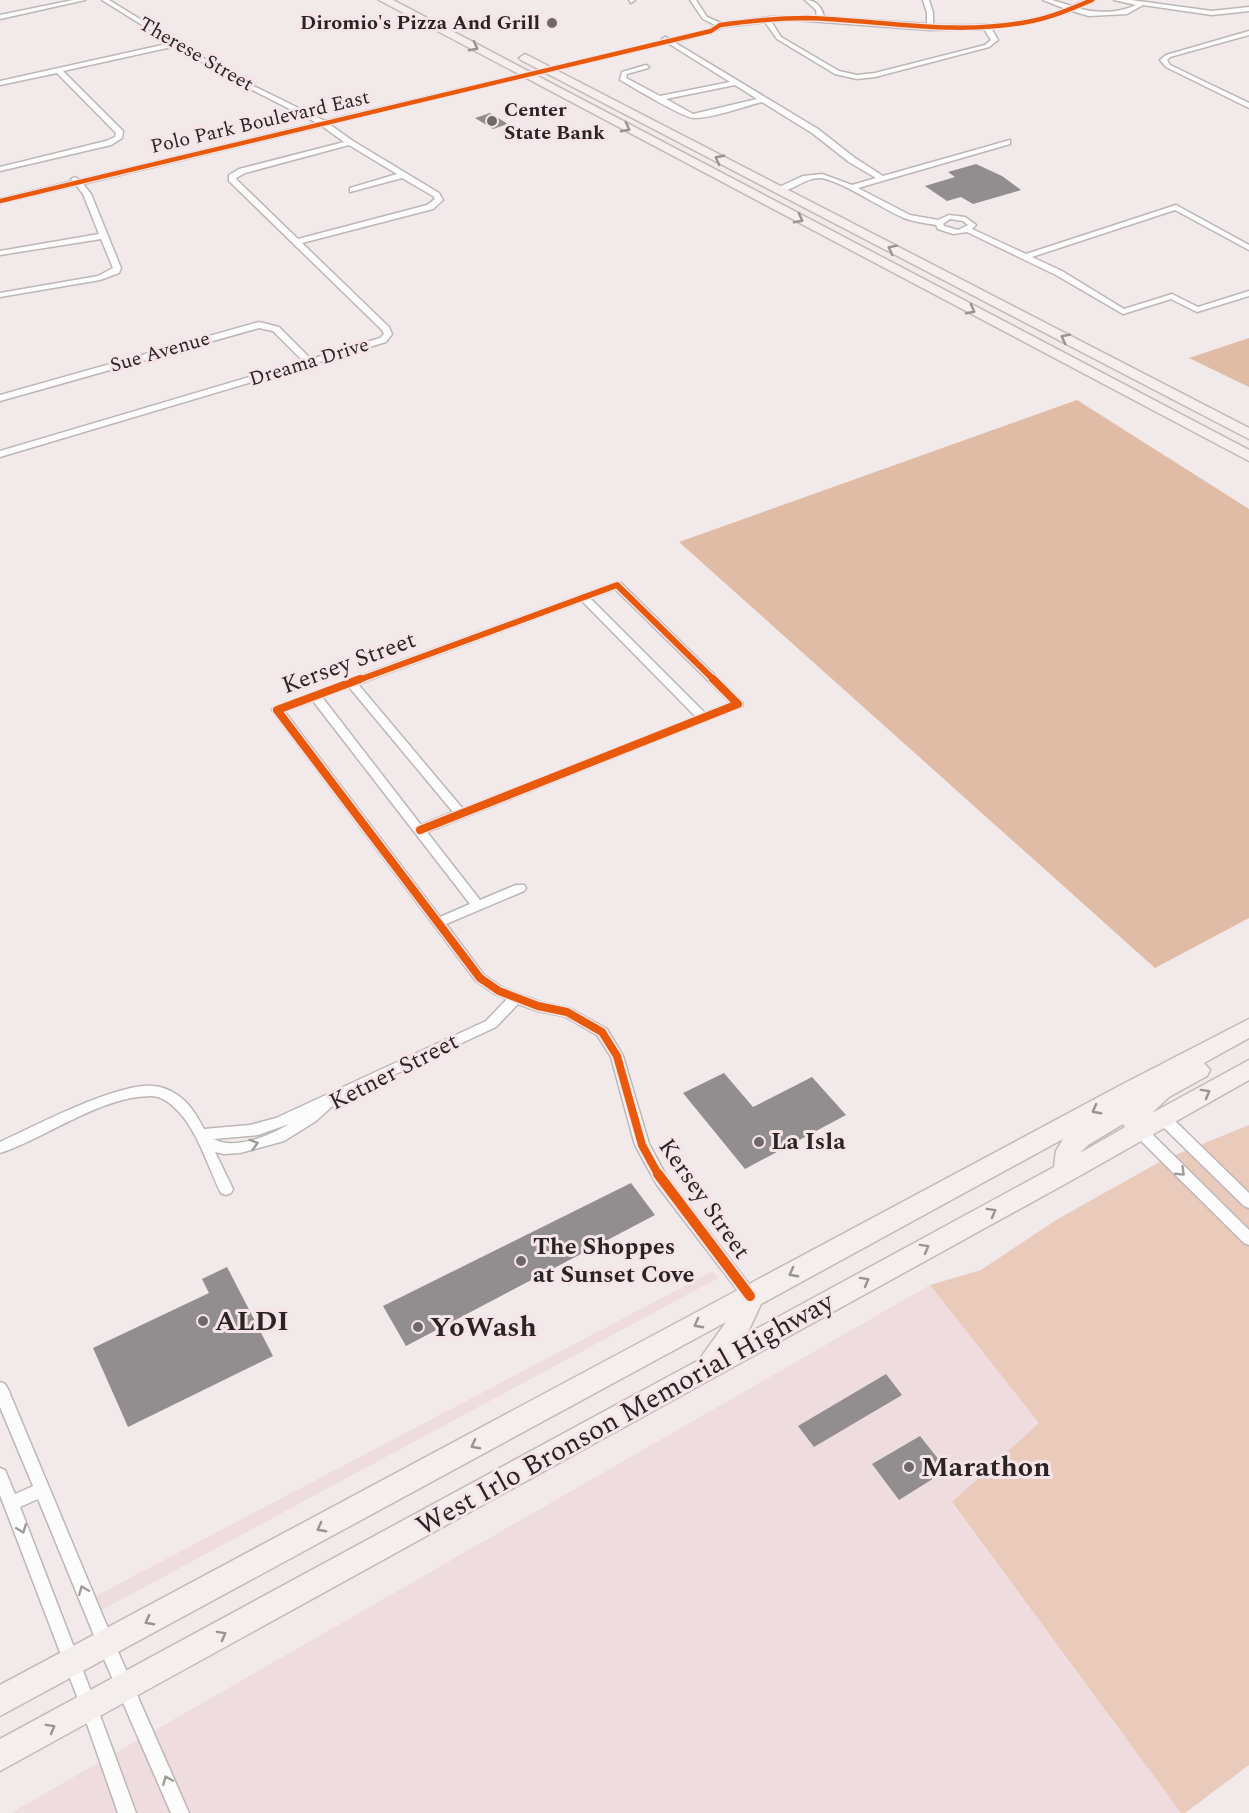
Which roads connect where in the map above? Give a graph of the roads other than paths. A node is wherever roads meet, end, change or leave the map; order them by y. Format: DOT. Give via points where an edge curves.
graph roads {
  1 [pos="82,0"];
  2 [pos="105,0"];
  3 [pos="385,0"];
  4 [pos="693,0"];
  5 [pos="808,0"];
  6 [pos="926,0"];
  7 [pos="1046,0"];
  8 [pos="1092,0"];
  9 [pos="1117,0"];
  10 [pos="1140,5"];
  11 [pos="1249,9"];
  12 [pos="1071,10"];
  13 [pos="0,17"];
  14 [pos="821,19"];
  15 [pos="767,20"];
  16 [pos="705,23"];
  17 [pos="720,26"];
  18 [pos="986,26"];
  19 [pos="930,28"];
  20 [pos="1249,33"];
  21 [pos="661,36"];
  22 [pos="669,41"];
  23 [pos="177,44"];
  24 [pos="605,50"];
  25 [pos="518,54"];
  26 [pos="613,55"];
  27 [pos="646,67"];
  28 [pos="545,68"];
  29 [pos="58,70"];
  30 [pos="524,73"];
  31 [pos="737,82"];
  32 [pos="0,83"];
  33 [pos="657,99"];
  34 [pos="764,99"];
  35 [pos="1249,106"];
  36 [pos="320,122"];
  37 [pos="350,142"];
  38 [pos="1007,142"];
  39 [pos="0,169"];
  40 [pos="403,175"];
  41 [pos="883,179"];
  42 [pos="77,181"];
  43 [pos="851,188"];
  44 [pos="353,190"];
  45 [pos="780,190"];
  46 [pos="0,199"];
  47 [pos="939,222"];
  48 [pos="968,230"];
  49 [pos="103,236"];
  50 [pos="297,242"];
  51 [pos="1249,248"];
  52 [pos="0,253"];
  53 [pos="1025,257"];
  54 [pos="1249,293"];
  55 [pos="0,295"];
  56 [pos="309,362"];
  57 [pos="1117,365"];
  58 [pos="1124,390"];
  59 [pos="0,398"];
  60 [pos="1249,428"];
  61 [pos="1249,434"];
  62 [pos="0,454"];
  63 [pos="1249,456"];
  64 [pos="1249,467"];
  65 [pos="584,598"];
  66 [pos="351,683"];
  67 [pos="315,696"];
  68 [pos="703,718"];
  69 [pos="461,814"];
  70 [pos="420,830"];
  71 [pos="520,888"];
  72 [pos="478,906"];
  73 [pos="437,923"];
  74 [pos="516,998"];
  75 [pos="1249,1028"];
  76 [pos="1203,1053"];
  77 [pos="1249,1069"];
  78 [pos="1130,1091"];
  79 [pos="1162,1118"];
  80 [pos="1140,1131"];
  81 [pos="200,1135"];
  82 [pos="0,1148"];
  83 [pos="1066,1172"];
  84 [pos="226,1189"];
  85 [pos="1249,1202"];
  86 [pos="1249,1239"];
  87 [pos="750,1296"];
  88 [pos="704,1370"];
  89 [pos="0,1389"];
  90 [pos="0,1475"];
  91 [pos="42,1490"];
  92 [pos="12,1503"];
  93 [pos="106,1644"];
  94 [pos="72,1662"];
  95 [pos="125,1688"];
  96 [pos="0,1701"];
  97 [pos="89,1707"];
  98 [pos="0,1756"];
  99 [pos="127,1813"];
  100 [pos="180,1813"];
  1 -- 13 [label="street"];
  2 -- 23 [label="street, Therese Street"];
  3 -- 30 [label="highway, one-way"];
  4 -- 16 [label="street"];
  5 -- 14 [label="street" via="819,9"];
  6 -- 19 [label="street"];
  7 -- 12 [label="street"];
  8 -- 12 [label="street"];
  9 -- 10 [label="street"];
  10 -- 11 [label="street" via="1218,14"];
  10 -- 12 [label="street" via="1131,11 1102,14"];
  12 -- 18 [label="street"];
  14 -- 15 [label="street"];
  14 -- 19 [label="street"];
  15 -- 17 [label="street"];
  15 -- 18 [label="street" via="782,40 837,73 857,77 987,46 995,40"];
  16 -- 17 [label="street, Polo Park Boulevard East"];
  16 -- 21 [label="street, Polo Park Boulevard East"];
  17 -- 22 [label="street"];
  18 -- 19 [label="street"];
  20 -- 35 [label="street" via="1163,60"];
  21 -- 22 [label="street"];
  21 -- 24 [label="street, Polo Park Boulevard East"];
  22 -- 26 [label="street"];
  22 -- 31 [label="street"];
  23 -- 29 [label="street"];
  23 -- 36 [label="street, Therese Street" via="227,75"];
  24 -- 26 [label="street"];
  24 -- 28 [label="street, Polo Park Boulevard East"];
  25 -- 28 [label="highway"];
  26 -- 28 [label="street"];
  27 -- 33 [label="street" via="624,73 622,80"];
  28 -- 30 [label="street, Polo Park Boulevard East"];
  45 -- 28 [label="highway, one-way"];
  29 -- 32 [label="street"];
  29 -- 39 [label="street" via="120,133 118,138"];
  30 -- 36 [label="street, Polo Park Boulevard East"];
  30 -- 58 [label="highway, one-way"];
  31 -- 33 [label="street"];
  31 -- 34 [label="street"];
  33 -- 34 [label="street" via="695,116"];
  34 -- 41 [label="street"];
  36 -- 37 [label="street, Therese Street"];
  36 -- 42 [label="street, Polo Park Boulevard East"];
  37 -- 40 [label="street, Therese Street"];
  37 -- 50 [label="street, Dreama Drive" via="232,177"];
  38 -- 41 [label="street"];
  40 -- 44 [label="street"];
  40 -- 50 [label="street, Therese Street" via="439,200 430,207"];
  41 -- 43 [label="street"];
  42 -- 46 [label="street, Polo Park Boulevard East"];
  42 -- 49 [label="street" via="87,194"];
  43 -- 45 [label="street" via="830,178 812,176"];
  43 -- 47 [label="street" via="908,217"];
  57 -- 45 [label="highway, one-way"];
  47 -- 48 [label="street" via="949,231"];
  47 -- 48 [label="street" via="960,217 971,223"];
  48 -- 53 [label="street"];
  49 -- 52 [label="street"];
  49 -- 55 [label="street" via="117,268 112,274"];
  50 -- 56 [label="street, Dreama Drive" via="388,334 383,340"];
  51 -- 53 [label="street" via="1176,207"];
  53 -- 54 [label="street" via="1124,312 1172,296 1197,310"];
  56 -- 59 [label="street, Sue Avenue" via="276,329 259,325"];
  56 -- 62 [label="street, Dreama Drive"];
  57 -- 60 [label="highway"];
  57 -- 61 [label="highway"];
  58 -- 63 [label="highway"];
  58 -- 64 [label="highway"];
  65 -- 66 [label="street, Kersey Street"];
  65 -- 68 [label="street"];
  65 -- 68 [label="street, Kersey Street" via="617,585 738,704"];
  66 -- 67 [label="street, Kersey Street"];
  66 -- 69 [label="street"];
  67 -- 70 [label="street"];
  67 -- 73 [label="street, Kersey Street" via="277,710"];
  68 -- 69 [label="street, Kersey Street"];
  69 -- 70 [label="street, Kersey Street"];
  70 -- 72 [label="street"];
  71 -- 72 [label="street"];
  72 -- 73 [label="street"];
  73 -- 74 [label="street, Kersey Street" via="480,978"];
  74 -- 81 [label="street, Ketner Street" via="491,1024 333,1097 279,1137 224,1149"];
  74 -- 87 [label="street, Kersey Street" via="567,1012 602,1032 617,1056 642,1144 662,1181"];
  75 -- 76 [label="highway, West Irlo Bronson Memorial Highway"];
  76 -- 78 [label="highway, West Irlo Bronson Memorial Highway"];
  76 -- 80 [label="highway" via="1199,1070 1148,1100 1138,1111 1134,1122"];
  79 -- 77 [label="highway, West Irlo Bronson Memorial Highway, one-way"];
  78 -- 83 [label="highway" via="1118,1116 1068,1147 1063,1160"];
  78 -- 87 [label="highway, West Irlo Bronson Memorial Highway, one-way"];
  79 -- 80 [label="highway, West Irlo Bronson Memorial Highway"];
  79 -- 85 [label="street"];
  80 -- 83 [label="highway, West Irlo Bronson Memorial Highway"];
  80 -- 86 [label="street, one-way"];
  81 -- 82 [label="street" via="181,1104 152,1091 109,1101"];
  81 -- 84 [label="street"];
  88 -- 83 [label="highway, West Irlo Bronson Memorial Highway, one-way"];
  87 -- 88 [label="highway" via="746,1314 734,1334"];
  87 -- 93 [label="highway, West Irlo Bronson Memorial Highway, one-way"];
  95 -- 88 [label="highway, West Irlo Bronson Memorial Highway, one-way"];
  89 -- 91 [label="street"];
  90 -- 92 [label="street"];
  91 -- 92 [label="street"];
  93 -- 91 [label="street, one-way"];
  92 -- 94 [label="street, one-way"];
  93 -- 94 [label="highway, West Irlo Bronson Memorial Highway"];
  93 -- 95 [label="street"];
  94 -- 96 [label="highway, West Irlo Bronson Memorial Highway"];
  94 -- 97 [label="street"];
  95 -- 97 [label="highway, West Irlo Bronson Memorial Highway"];
  100 -- 95 [label="street, one-way"];
  98 -- 97 [label="highway, West Irlo Bronson Memorial Highway, one-way"];
  97 -- 99 [label="street"];
}
